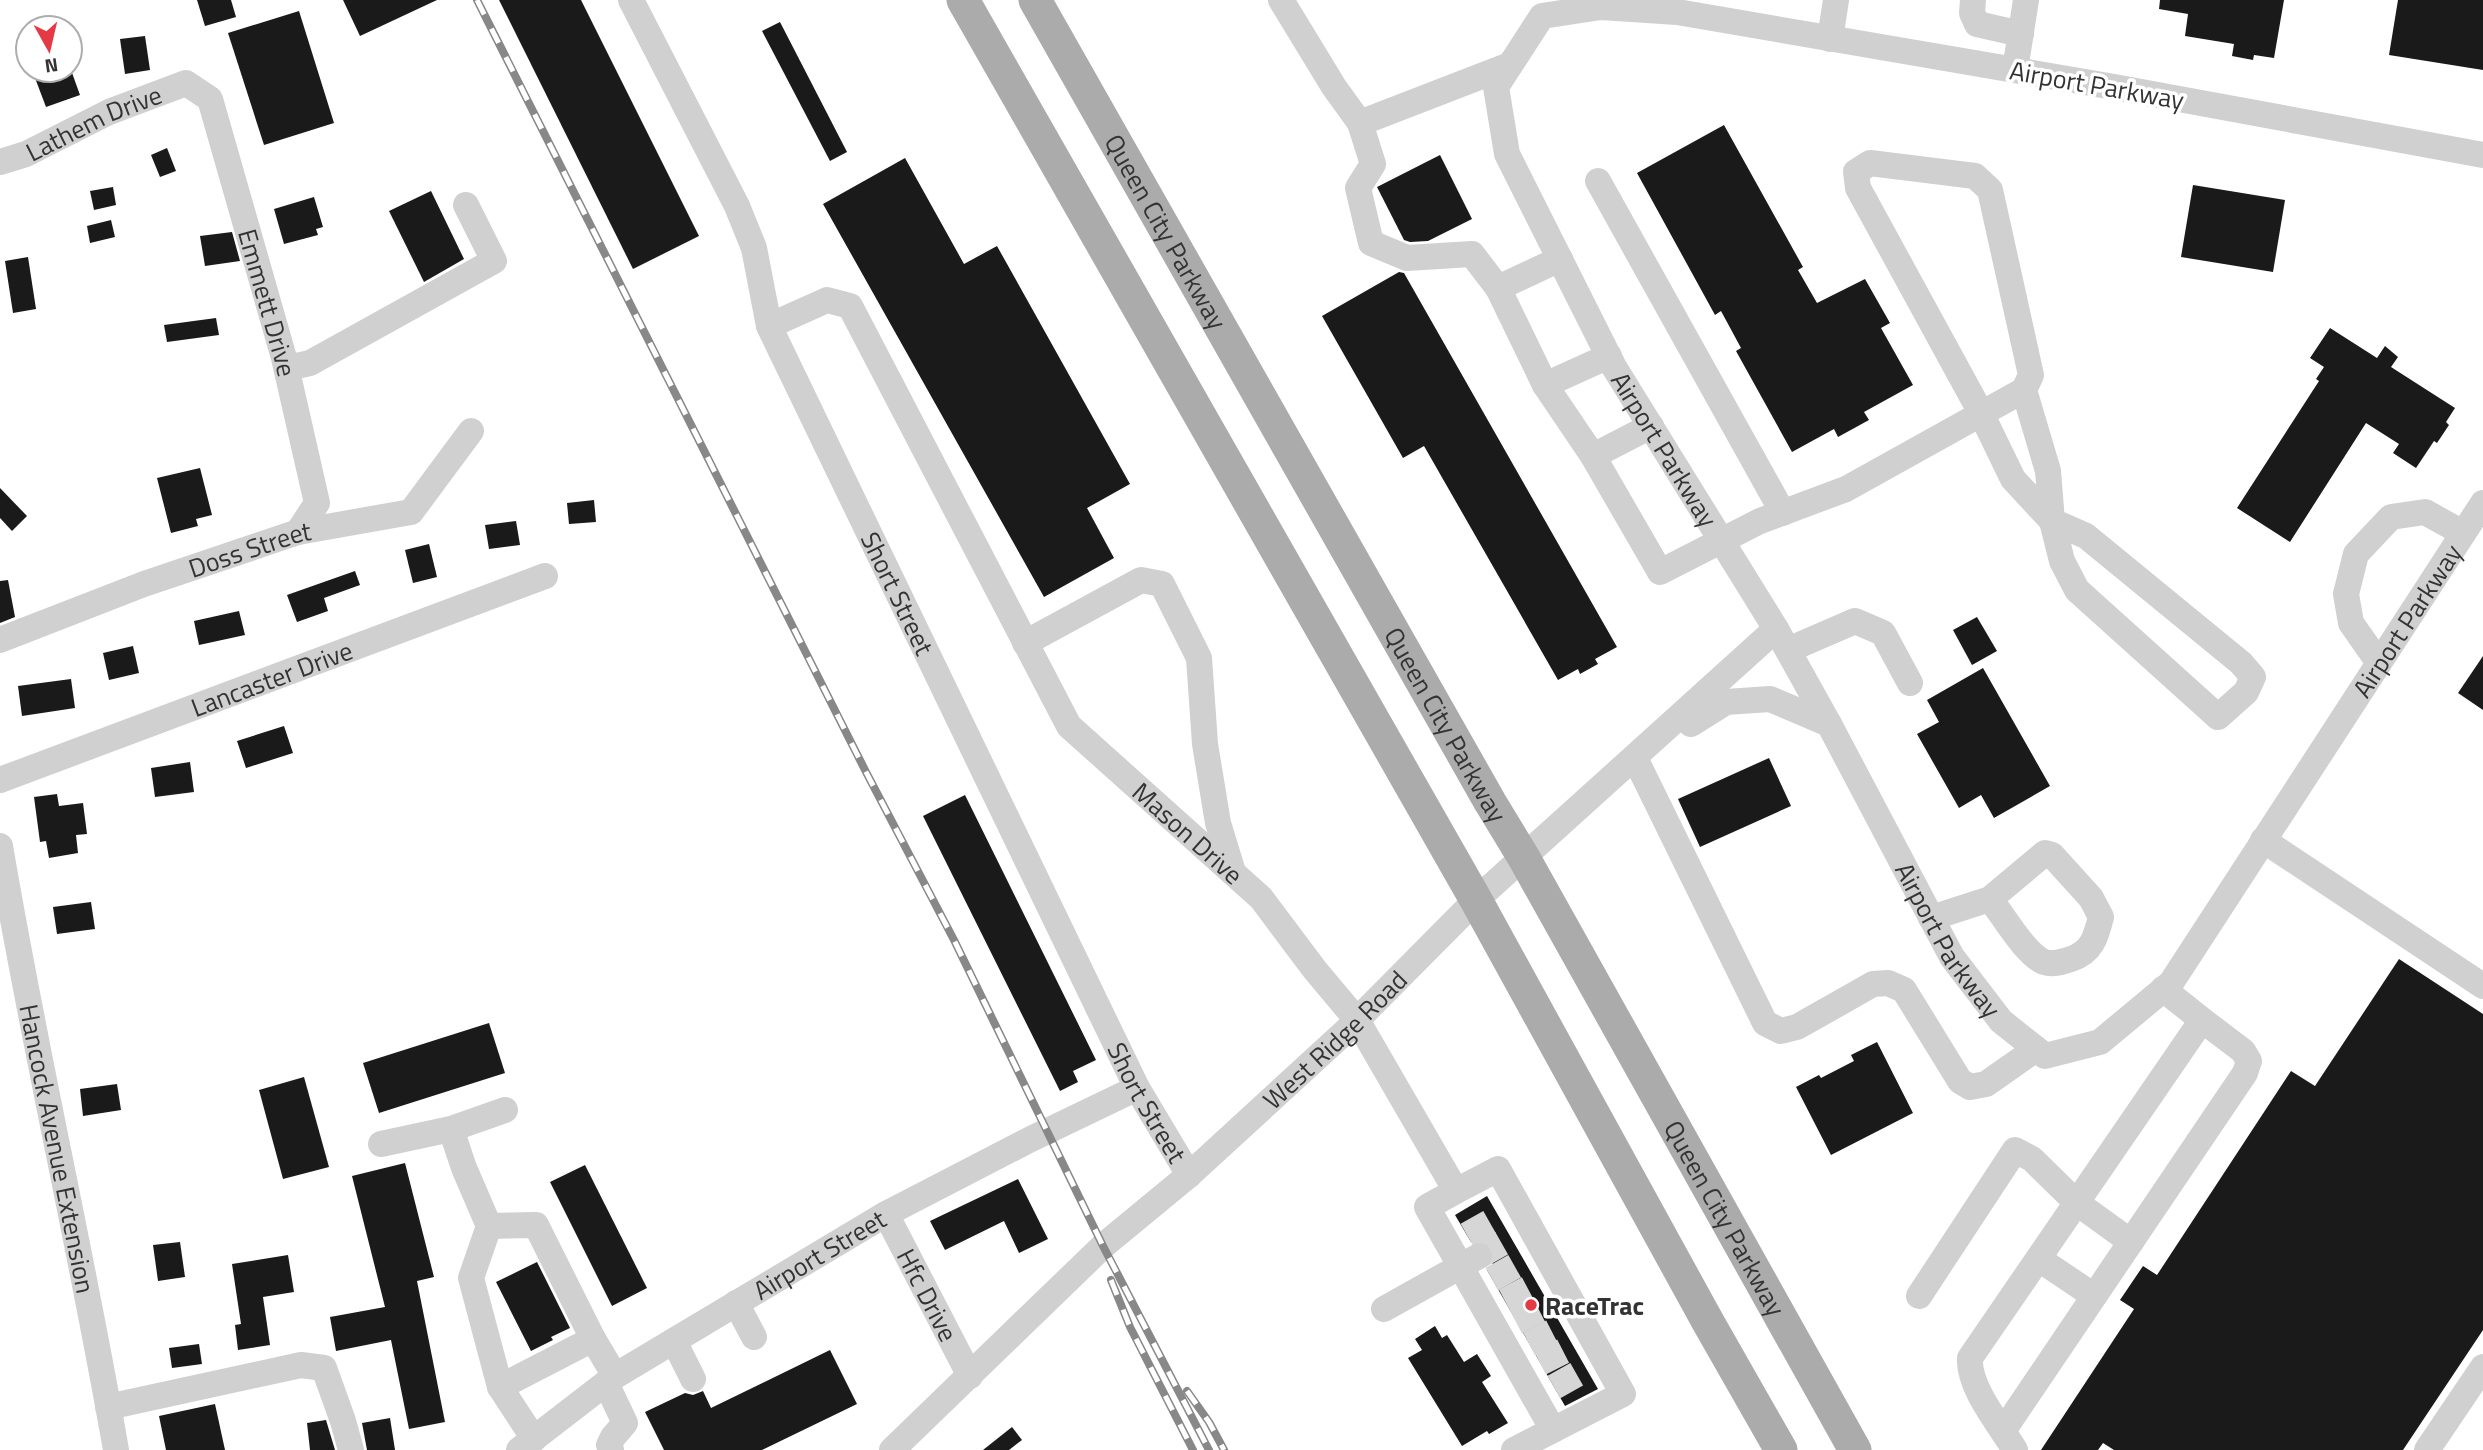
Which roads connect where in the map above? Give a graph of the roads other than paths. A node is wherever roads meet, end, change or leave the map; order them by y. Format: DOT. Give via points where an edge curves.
graph roads {
  1 [pos="631,0"];
  2 [pos="963,0"];
  3 [pos="1035,0"];
  4 [pos="1281,0"];
  5 [pos="1836,0"];
  6 [pos="1973,0"];
  7 [pos="2026,0"];
  8 [pos="1561,7"];
  9 [pos="2021,34"];
  10 [pos="1830,38"];
  11 [pos="1510,65"];
  12 [pos="2015,70"];
  13 [pos="186,83"];
  14 [pos="1360,123"];
  15 [pos="2483,155"];
  16 [pos="0,162"];
  17 [pos="1598,181"];
  18 [pos="466,205"];
  19 [pos="1560,259"];
  20 [pos="1497,288"];
  21 [pos="769,326"];
  22 [pos="1609,356"];
  23 [pos="287,368"];
  24 [pos="1545,385"];
  25 [pos="2024,390"];
  26 [pos="1981,413"];
  27 [pos="1651,426"];
  28 [pos="471,431"];
  29 [pos="1593,456"];
  30 [pos="2483,503"];
  31 [pos="1783,513"];
  32 [pos="2052,522"];
  33 [pos="298,532"];
  34 [pos="2463,533"];
  35 [pos="1722,542"];
  36 [pos="545,576"];
  37 [pos="0,639"];
  38 [pos="1782,639"];
  39 [pos="1025,643"];
  40 [pos="2379,663"];
  41 [pos="1910,683"];
  42 [pos="1829,724"];
  43 [pos="1635,758"];
  44 [pos="0,780"];
  45 [pos="2263,840"];
  46 [pos="0,846"];
  47 [pos="1524,858"];
  48 [pos="1233,874"];
  49 [pos="1990,898"];
  50 [pos="1476,900"];
  51 [pos="1931,918"];
  52 [pos="11,978"];
  53 [pos="2483,986"];
  54 [pos="2163,989"];
  55 [pos="1357,1020"];
  56 [pos="2203,1020"];
  57 [pos="2036,1049"];
  58 [pos="1137,1088"];
  59 [pos="505,1110"];
  60 [pos="451,1129"];
  61 [pos="381,1144"];
  62 [pos="1189,1175"];
  63 [pos="1456,1191"];
  64 [pos="2077,1203"];
  65 [pos="886,1214"];
  66 [pos="489,1226"];
  67 [pos="2131,1242"];
  68 [pos="1463,1250"];
  69 [pos="2039,1259"];
  70 [pos="1919,1296"];
  71 [pos="2094,1296"];
  72 [pos="736,1303"];
  73 [pos="1384,1309"];
  74 [pos="754,1337"];
  75 [pos="593,1339"];
  76 [pos="674,1341"];
  77 [pos="2483,1367"];
  78 [pos="970,1376"];
  79 [pos="611,1379"];
  80 [pos="693,1379"];
  81 [pos="500,1387"];
  82 [pos="108,1407"];
  83 [pos="1553,1430"];
  84 [pos="2009,1441"];
  85 [pos="527,1444"];
  86 [pos="116,1450"];
  87 [pos="351,1450"];
  88 [pos="611,1450"];
  89 [pos="892,1450"];
  90 [pos="1514,1450"];
  91 [pos="1782,1450"];
  92 [pos="1856,1450"];
  93 [pos="2427,1450"];
  1 -- 21 [label="street, Short Street" via="737,206 754,248"];
  2 -- 50 [label="main road"];
  3 -- 47 [label="main road, Queen City Parkway"];
  4 -- 14 [label="street"];
  5 -- 10 [label="street"];
  6 -- 9 [label="street" via="1977,24"];
  7 -- 9 [label="street"];
  8 -- 10 [label="street, Airport Parkway" via="1676,12"];
  8 -- 11 [label="street, Airport Parkway" via="1542,16"];
  9 -- 12 [label="street"];
  10 -- 12 [label="street, Airport Parkway"];
  11 -- 14 [label="street"];
  11 -- 19 [label="street, Airport Parkway" via="1496,87 1507,154"];
  12 -- 15 [label="street, Airport Parkway"];
  13 -- 16 [label="street, Lathem Drive"];
  13 -- 23 [label="street, Emmett Drive" via="210,99"];
  14 -- 20 [label="street" via="1373,164 1359,188 1371,243 1407,258 1472,254"];
  17 -- 31 [label="street"];
  18 -- 23 [label="street" via="494,261 310,363"];
  19 -- 20 [label="street"];
  19 -- 22 [label="street, Airport Parkway"];
  20 -- 24 [label="street"];
  21 -- 39 [label="street, Mason Drive" via="827,300 850,306"];
  21 -- 58 [label="street, Short Street"];
  22 -- 24 [label="street"];
  22 -- 27 [label="street, Airport Parkway"];
  23 -- 33 [label="street, Emmett Drive" via="317,503"];
  24 -- 29 [label="street"];
  25 -- 26 [label="street"];
  25 -- 26 [label="street" via="2031,375 1990,190 1975,176 1870,163 1856,172 1858,188"];
  25 -- 32 [label="street" via="2048,471"];
  26 -- 31 [label="street" via="1846,489"];
  26 -- 32 [label="street" via="2013,480"];
  27 -- 29 [label="street"];
  27 -- 35 [label="street, Airport Parkway"];
  28 -- 33 [label="street, Doss Street" via="411,512"];
  29 -- 35 [label="street" via="1660,572"];
  30 -- 34 [label="street, Airport Parkway"];
  31 -- 35 [label="street"];
  32 -- 32 [label="street" via="2062,561 2077,590 2218,717 2246,692 2253,677 2247,670 2086,536"];
  33 -- 37 [label="street, Doss Street"];
  34 -- 40 [label="street, Airport Parkway"];
  34 -- 40 [label="street" via="2425,512 2392,517 2356,554 2346,594 2351,623"];
  35 -- 38 [label="street, Airport Parkway"];
  36 -- 44 [label="street, Lancaster Drive"];
  38 -- 41 [label="street, West Ridge Road" via="1855,621 1883,634"];
  38 -- 42 [label="street, Airport Parkway"];
  38 -- 43 [label="street, West Ridge Road"];
  39 -- 48 [label="street, Mason Drive" via="1069,726"];
  39 -- 48 [label="street" via="1141,580 1162,584 1199,657 1205,744 1218,824"];
  40 -- 45 [label="street, Airport Parkway"];
  42 -- 43 [label="street" via="1770,699 1727,702"];
  42 -- 51 [label="street, Airport Parkway"];
  43 -- 47 [label="street, West Ridge Road"];
  43 -- 57 [label="street" via="1765,1023 1781,1031 1797,1027 1873,984 1888,983 1904,990 1960,1081 1970,1087 1986,1084"];
  45 -- 53 [label="street"];
  45 -- 54 [label="street, Airport Parkway"];
  46 -- 52 [label="street, Hancock Avenue Extension"];
  47 -- 50 [label="street, West Ridge Road"];
  47 -- 92 [label="main road, Queen City Parkway"];
  48 -- 55 [label="street, Mason Drive" via="1261,898"];
  49 -- 51 [label="street"];
  50 -- 55 [label="street, West Ridge Road"];
  50 -- 91 [label="main road"];
  51 -- 57 [label="street, Airport Parkway" via="1952,957 2001,1021"];
  52 -- 82 [label="street, Hancock Avenue Extension"];
  54 -- 56 [label="street"];
  54 -- 57 [label="street, Airport Parkway" via="2100,1042 2045,1056"];
  55 -- 62 [label="street, West Ridge Road"];
  55 -- 63 [label="street, Mason Drive"];
  56 -- 64 [label="street"];
  56 -- 67 [label="street" via="2249,1061"];
  58 -- 62 [label="street, Short Street"];
  58 -- 65 [label="street, Airport Street"];
  59 -- 60 [label="street"];
  60 -- 61 [label="street"];
  60 -- 66 [label="street"];
  62 -- 78 [label="street, West Ridge Road" via="1103,1246"];
  63 -- 68 [label="street" via="1427,1207"];
  63 -- 83 [label="street" via="1498,1169 1515,1222 1595,1364 1623,1394"];
  64 -- 67 [label="street"];
  64 -- 69 [label="street"];
  64 -- 70 [label="street" via="2032,1159 2015,1150"];
  65 -- 72 [label="street, Airport Street"];
  65 -- 78 [label="street, Hfc Drive"];
  66 -- 75 [label="street" via="536,1225"];
  66 -- 81 [label="street" via="471,1278"];
  67 -- 71 [label="street"];
  68 -- 73 [label="street"];
  68 -- 83 [label="street" via="1544,1392"];
  69 -- 71 [label="street"];
  69 -- 84 [label="street" via="1970,1358 1974,1383"];
  71 -- 84 [label="street"];
  72 -- 74 [label="street"];
  72 -- 76 [label="street, Airport Street"];
  75 -- 79 [label="street"];
  75 -- 81 [label="street"];
  76 -- 79 [label="street, Airport Street"];
  76 -- 80 [label="street"];
  77 -- 93 [label="street"];
  78 -- 89 [label="street, West Ridge Road"];
  79 -- 85 [label="street, Airport Street"];
  79 -- 88 [label="street" via="625,1423 612,1437"];
  81 -- 85 [label="street"];
  82 -- 86 [label="street, Hancock Avenue Extension"];
  82 -- 87 [label="street" via="301,1365 324,1368"];
  83 -- 90 [label="street"];
}
